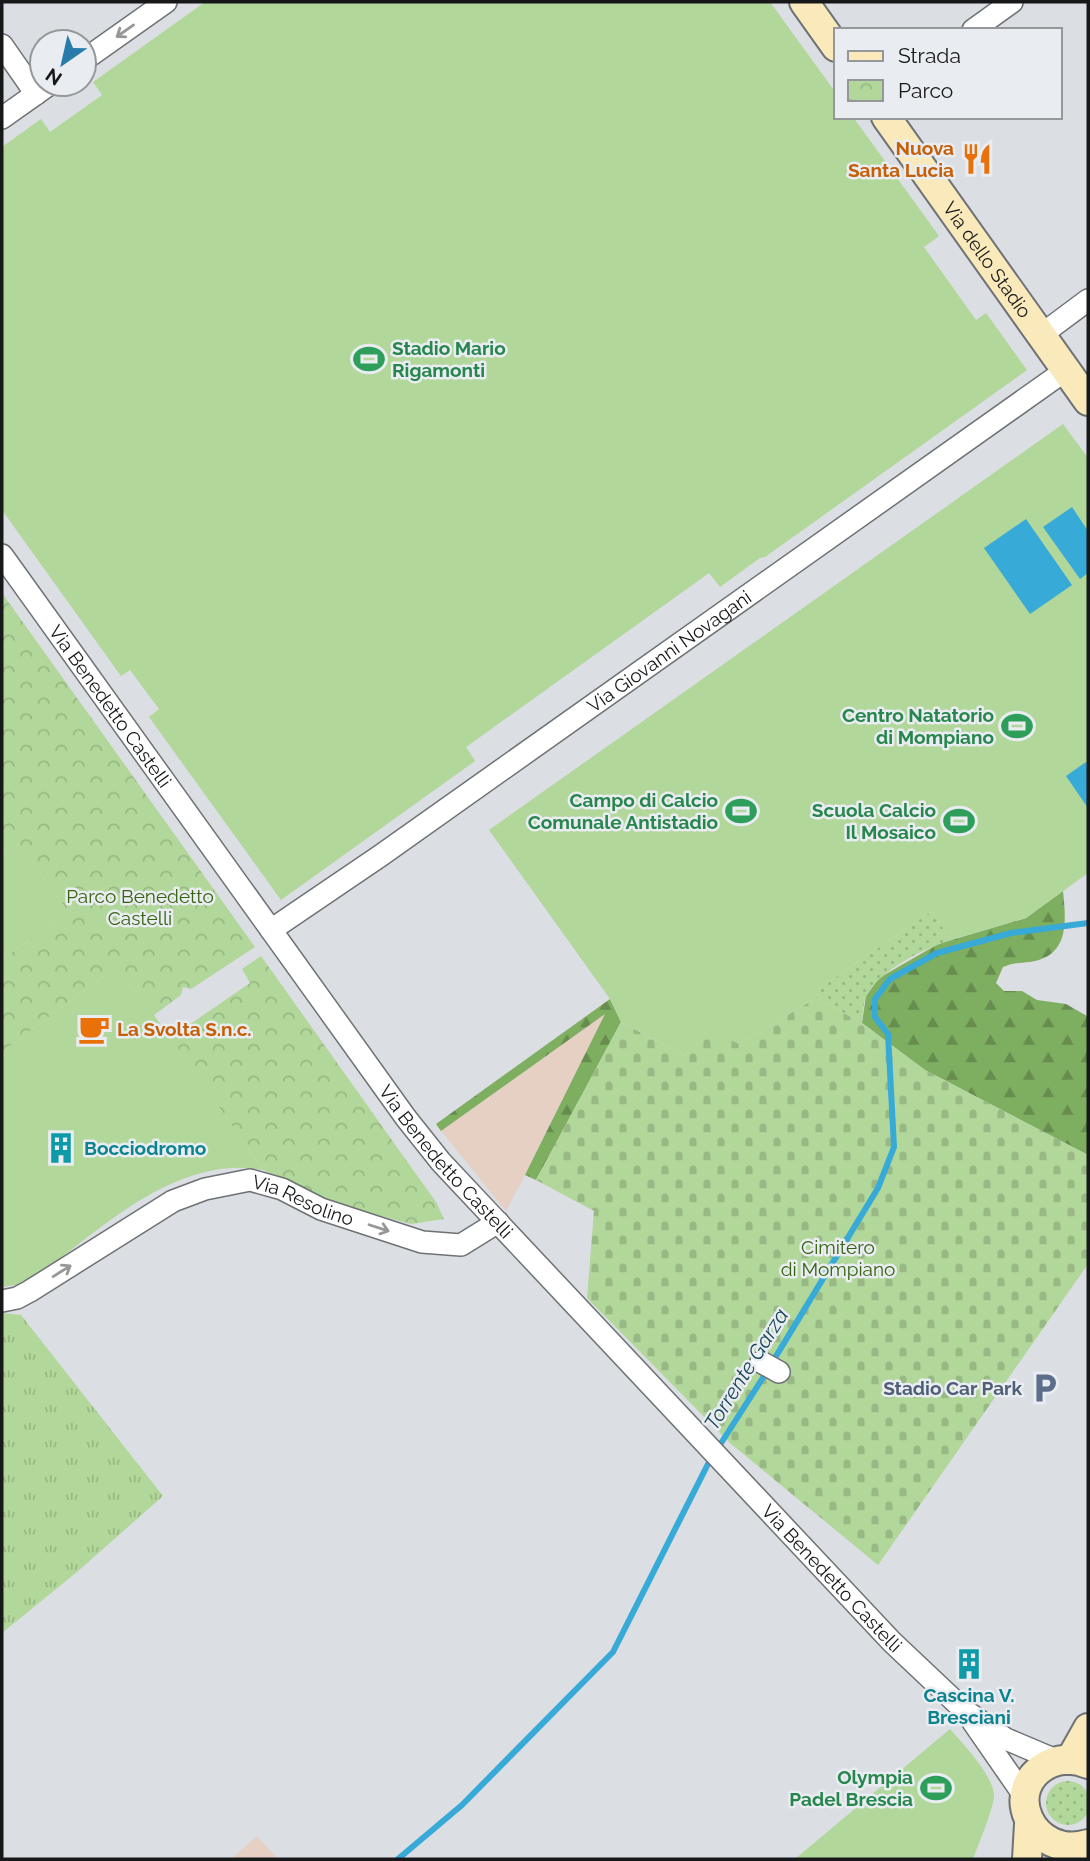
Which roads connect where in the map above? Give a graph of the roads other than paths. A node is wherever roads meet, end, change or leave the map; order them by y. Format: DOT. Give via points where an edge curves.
graph roads {
  1 [pos="166,2"];
  2 [pos="804,2"];
  3 [pos="1013,2"];
  4 [pos="976,28"];
  5 [pos="834,44"];
  6 [pos="2,45"];
  7 [pos="98,50"];
  8 [pos="28,73"];
  9 [pos="30,98"];
  10 [pos="2,118"];
  11 [pos="887,119"];
  12 [pos="1088,300"];
  13 [pos="1041,335"];
  14 [pos="1066,370"];
  15 [pos="1088,401"];
  16 [pos="2,555"];
  17 [pos="271,930"];
  18 [pos="498,1222"];
  19 [pos="2,1301"];
  20 [pos="963,1709"];
  21 [pos="1088,1728"];
  22 [pos="1072,1761"];
  23 [pos="1027,1810"];
  24 [pos="1080,1849"];
  25 [pos="1027,1859"];
  1 -- 7 [label="street, one-way"];
  2 -- 5 [label="street"];
  3 -- 4 [label="street"];
  6 -- 8 [label="street"];
  9 -- 10 [label="street"];
  11 -- 13 [label="street, Via dello Stadio"];
  12 -- 13 [label="street"];
  13 -- 14 [label="street, Via dello Stadio"];
  14 -- 15 [label="street, Via dello Stadio"];
  14 -- 17 [label="street, Via Giovanni Novagani"];
  16 -- 17 [label="street, Via Benedetto Castelli"];
  17 -- 18 [label="street, Via Benedetto Castelli" via="406,1118"];
  19 -- 18 [label="street, Via Resolino, one-way" via="30,1291 173,1201 250,1180 422,1242 461,1245"];
  18 -- 20 [label="street, Via Benedetto Castelli" via="892,1642"];
  20 -- 22 [label="street, Via Benedetto Castelli" via="1006,1739"];
  20 -- 23 [label="street, Via Benedetto Castelli"];
  21 -- 22 [label="street"];
  22 -- 23 [label="street" via="1046,1766 1036,1774 1028,1785"];
  23 -- 24 [label="street" via="1046,1842"];
  23 -- 25 [label="street"];
}
